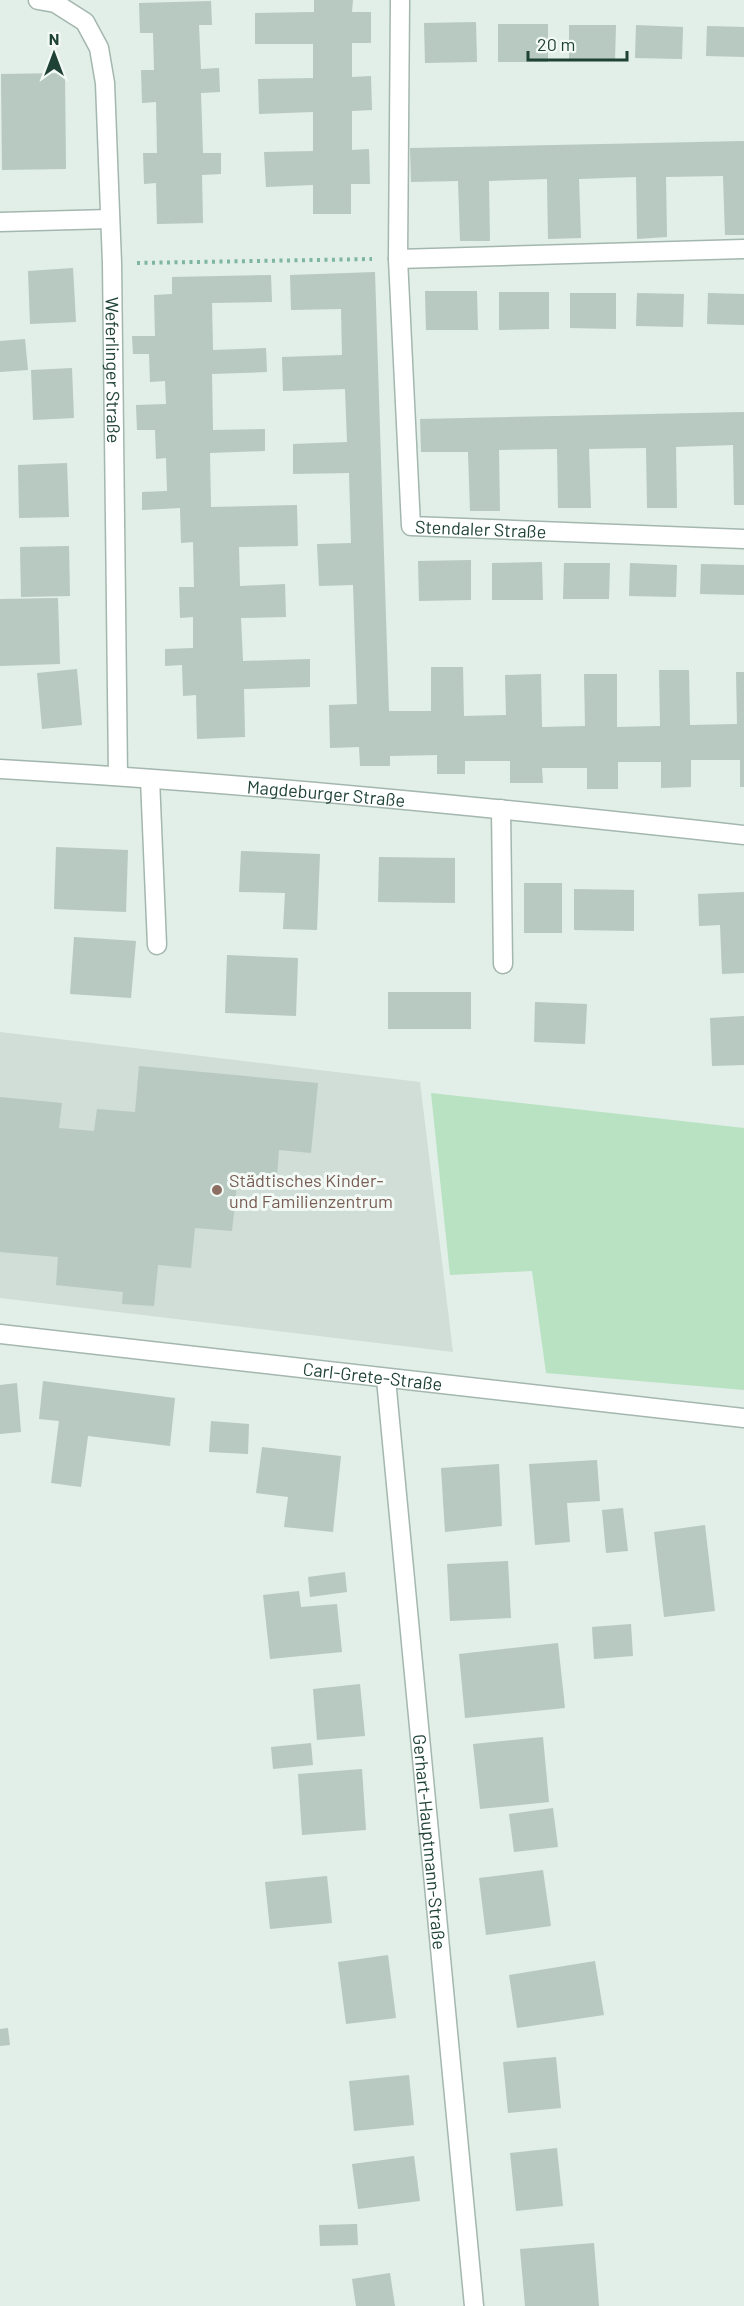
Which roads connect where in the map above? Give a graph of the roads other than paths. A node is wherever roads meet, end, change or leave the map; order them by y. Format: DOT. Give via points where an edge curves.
graph roads {
  1 [pos="38,0"];
  2 [pos="400,0"];
  3 [pos="110,219"];
  4 [pos="0,222"];
  5 [pos="744,249"];
  6 [pos="398,259"];
  7 [pos="744,539"];
  8 [pos="0,769"];
  9 [pos="118,776"];
  10 [pos="150,779"];
  11 [pos="501,809"];
  12 [pos="744,836"];
  13 [pos="157,945"];
  14 [pos="503,964"];
  15 [pos="0,1334"];
  16 [pos="386,1379"];
  17 [pos="744,1418"];
  18 [pos="474,2306"];
  1 -- 3 [label="street, Weferlinger Straße" via="56,3 85,22 99,48 105,83"];
  2 -- 6 [label="street, Stendaler Straße"];
  3 -- 4 [label="street"];
  3 -- 9 [label="street, Weferlinger Straße"];
  5 -- 6 [label="street"];
  6 -- 7 [label="street, Stendaler Straße" via="411,526"];
  8 -- 9 [label="street, Magdeburger Straße"];
  9 -- 10 [label="street, Magdeburger Straße"];
  10 -- 11 [label="street, Magdeburger Straße"];
  10 -- 13 [label="street"];
  11 -- 12 [label="street, Magdeburger Straße"];
  11 -- 14 [label="street"];
  15 -- 16 [label="street, Carl-Grete-Straße"];
  16 -- 17 [label="street, Carl-Grete-Straße"];
  16 -- 18 [label="street, Gerhart-Hauptmann-Straße"];
}
